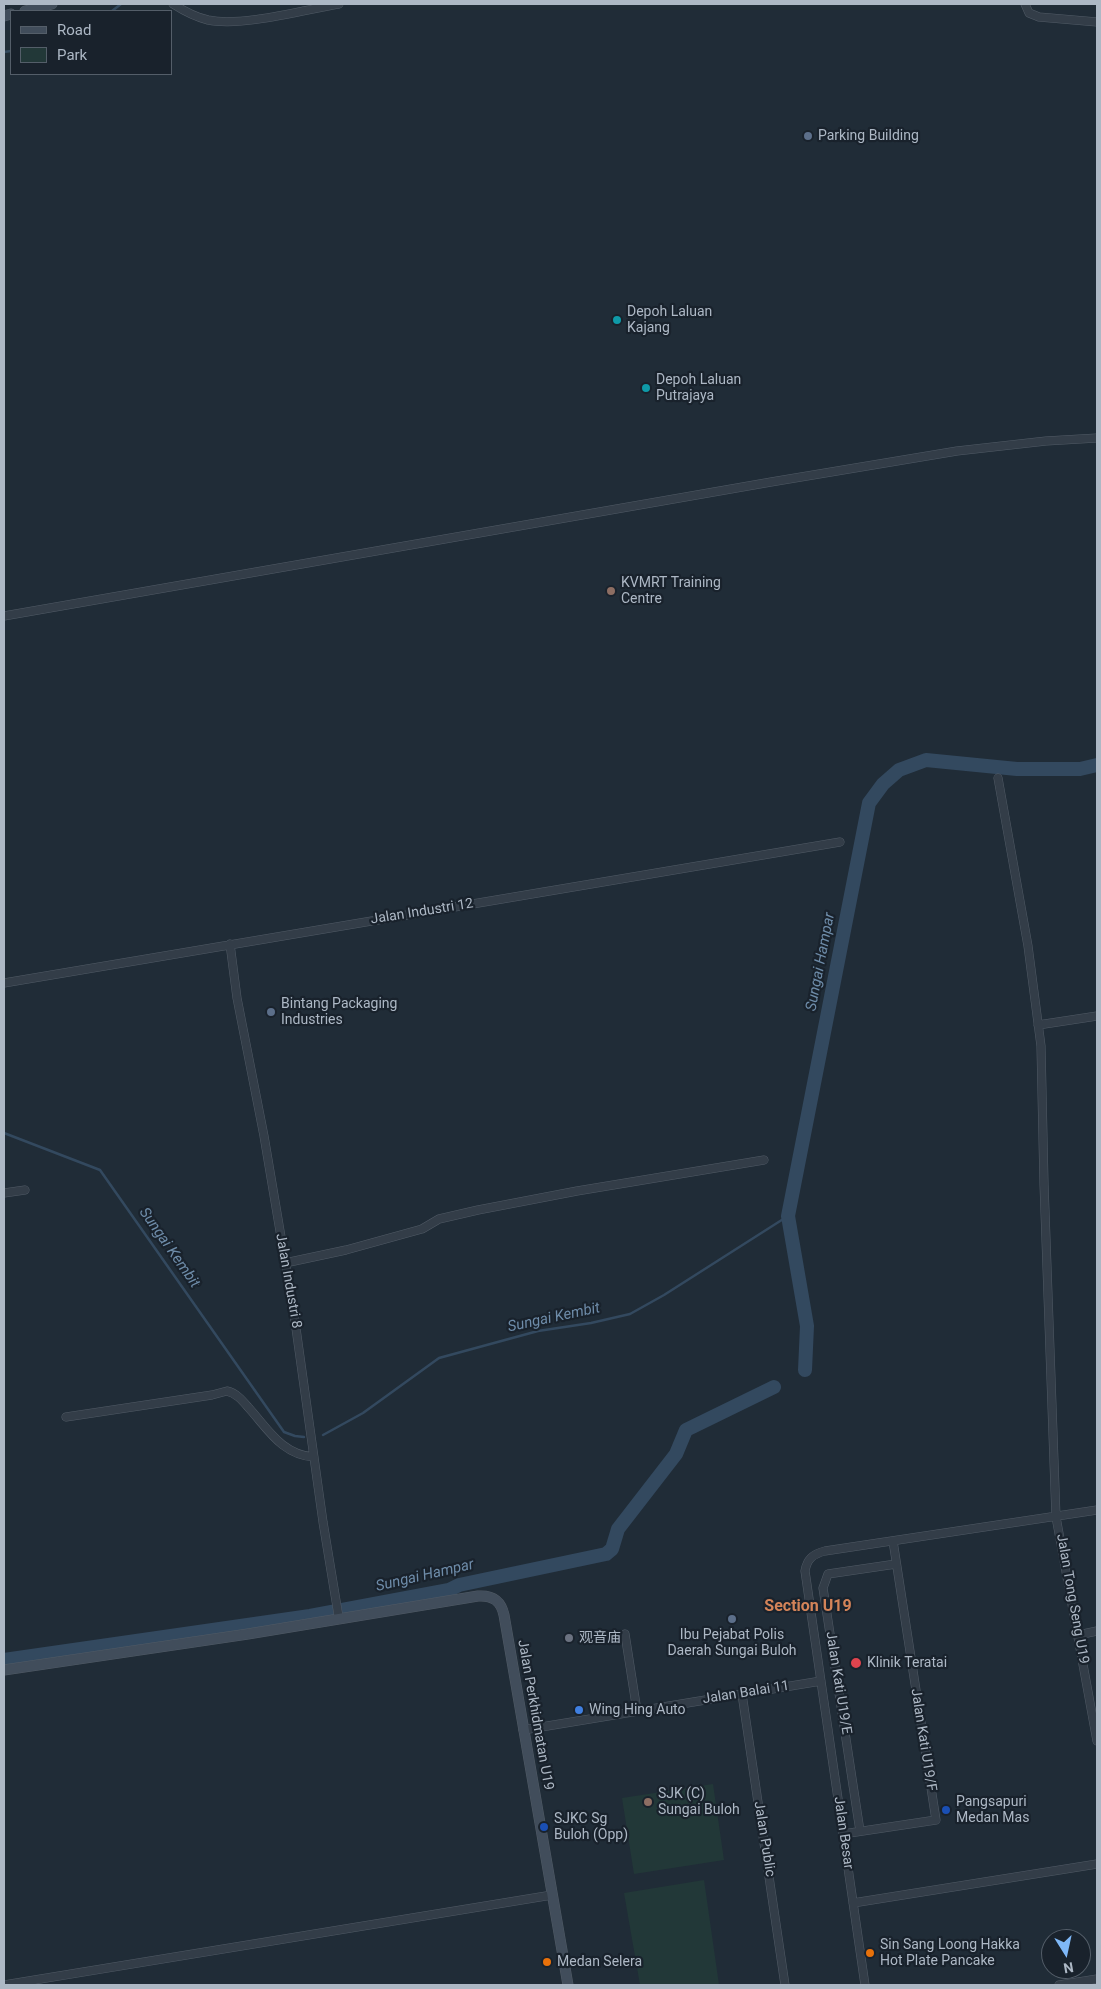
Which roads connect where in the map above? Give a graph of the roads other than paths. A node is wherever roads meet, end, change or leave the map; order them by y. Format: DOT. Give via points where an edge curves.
graph roads {
  1 [pos="52,4"];
  2 [pos="173,4"];
  3 [pos="340,4"];
  4 [pos="1025,4"];
  5 [pos="29,10"];
  6 [pos="1097,22"];
  7 [pos="1097,438"];
  8 [pos="4,616"];
  9 [pos="998,778"];
  10 [pos="840,842"];
  11 [pos="230,944"];
  12 [pos="4,983"];
  13 [pos="1097,1016"];
  14 [pos="1038,1025"];
  15 [pos="764,1160"];
  16 [pos="25,1190"];
  17 [pos="4,1193"];
  18 [pos="285,1263"];
  19 [pos="66,1416"];
  20 [pos="314,1457"];
  21 [pos="1097,1510"];
  22 [pos="1056,1516"];
  23 [pos="893,1541"];
  24 [pos="896,1564"];
  25 [pos="339,1618"];
  26 [pos="1097,1631"];
  27 [pos="624,1634"];
  28 [pos="1078,1634"];
  29 [pos="4,1670"];
  30 [pos="821,1680"];
  31 [pos="742,1694"];
  32 [pos="637,1711"];
  33 [pos="523,1730"];
  34 [pos="1097,1741"];
  35 [pos="860,1831"];
  36 [pos="843,1834"];
  37 [pos="1097,1864"];
  38 [pos="552,1896"];
  39 [pos="853,1903"];
  40 [pos="1097,1979"];
  41 [pos="4,1985"];
  42 [pos="568,1985"];
  43 [pos="785,1985"];
  44 [pos="864,1985"];
  45 [pos="1059,1985"];
  1 -- 5 [label="street"];
  2 -- 3 [label="street" via="201,18 228,22"];
  4 -- 6 [label="street" via="1029,13 1039,17"];
  7 -- 8 [label="street" via="957,451"];
  9 -- 14 [label="street, Jalan Tong Seng U19" via="1028,946"];
  10 -- 11 [label="street, Jalan Industri 12"];
  11 -- 12 [label="street, Jalan Industri 12"];
  11 -- 18 [label="street, Jalan Industri 8"];
  13 -- 14 [label="street"];
  14 -- 22 [label="street, Jalan Tong Seng U19"];
  15 -- 18 [label="street" via="468,1212 440,1219 422,1230"];
  16 -- 17 [label="street"];
  18 -- 20 [label="street, Jalan Industri 8"];
  19 -- 20 [label="street" via="227,1391 238,1396 284,1447 298,1455"];
  20 -- 25 [label="street, Jalan Industri 8"];
  21 -- 22 [label="street"];
  22 -- 23 [label="street"];
  22 -- 28 [label="street, Jalan Tong Seng U19"];
  23 -- 24 [label="street, Jalan Kati U19/F"];
  23 -- 30 [label="street, Jalan Besar" via="824,1551 810,1558 805,1570"];
  24 -- 35 [label="street, Jalan Kati U19/E" via="828,1574 823,1588"];
  24 -- 35 [label="street, Jalan Kati U19/F" via="936,1820"];
  25 -- 29 [label="street"];
  25 -- 33 [label="street, Jalan Perkhidmatan U19" via="478,1596 495,1599 504,1615"];
  26 -- 28 [label="street"];
  27 -- 32 [label="street"];
  28 -- 34 [label="street, Jalan Tong Seng U19"];
  30 -- 31 [label="street, Jalan Balai 11"];
  30 -- 36 [label="street, Jalan Besar"];
  31 -- 32 [label="street, Jalan Balai 11"];
  31 -- 43 [label="street, Jalan Public"];
  32 -- 33 [label="street, Jalan Balai 11"];
  33 -- 38 [label="street, Jalan Perkhidmatan U19"];
  35 -- 36 [label="street"];
  36 -- 39 [label="street, Jalan Besar"];
  37 -- 39 [label="street"];
  38 -- 41 [label="street"];
  38 -- 42 [label="street, Jalan Perkhidmatan U19"];
  39 -- 44 [label="street, Jalan Besar"];
  40 -- 45 [label="street"];
}
